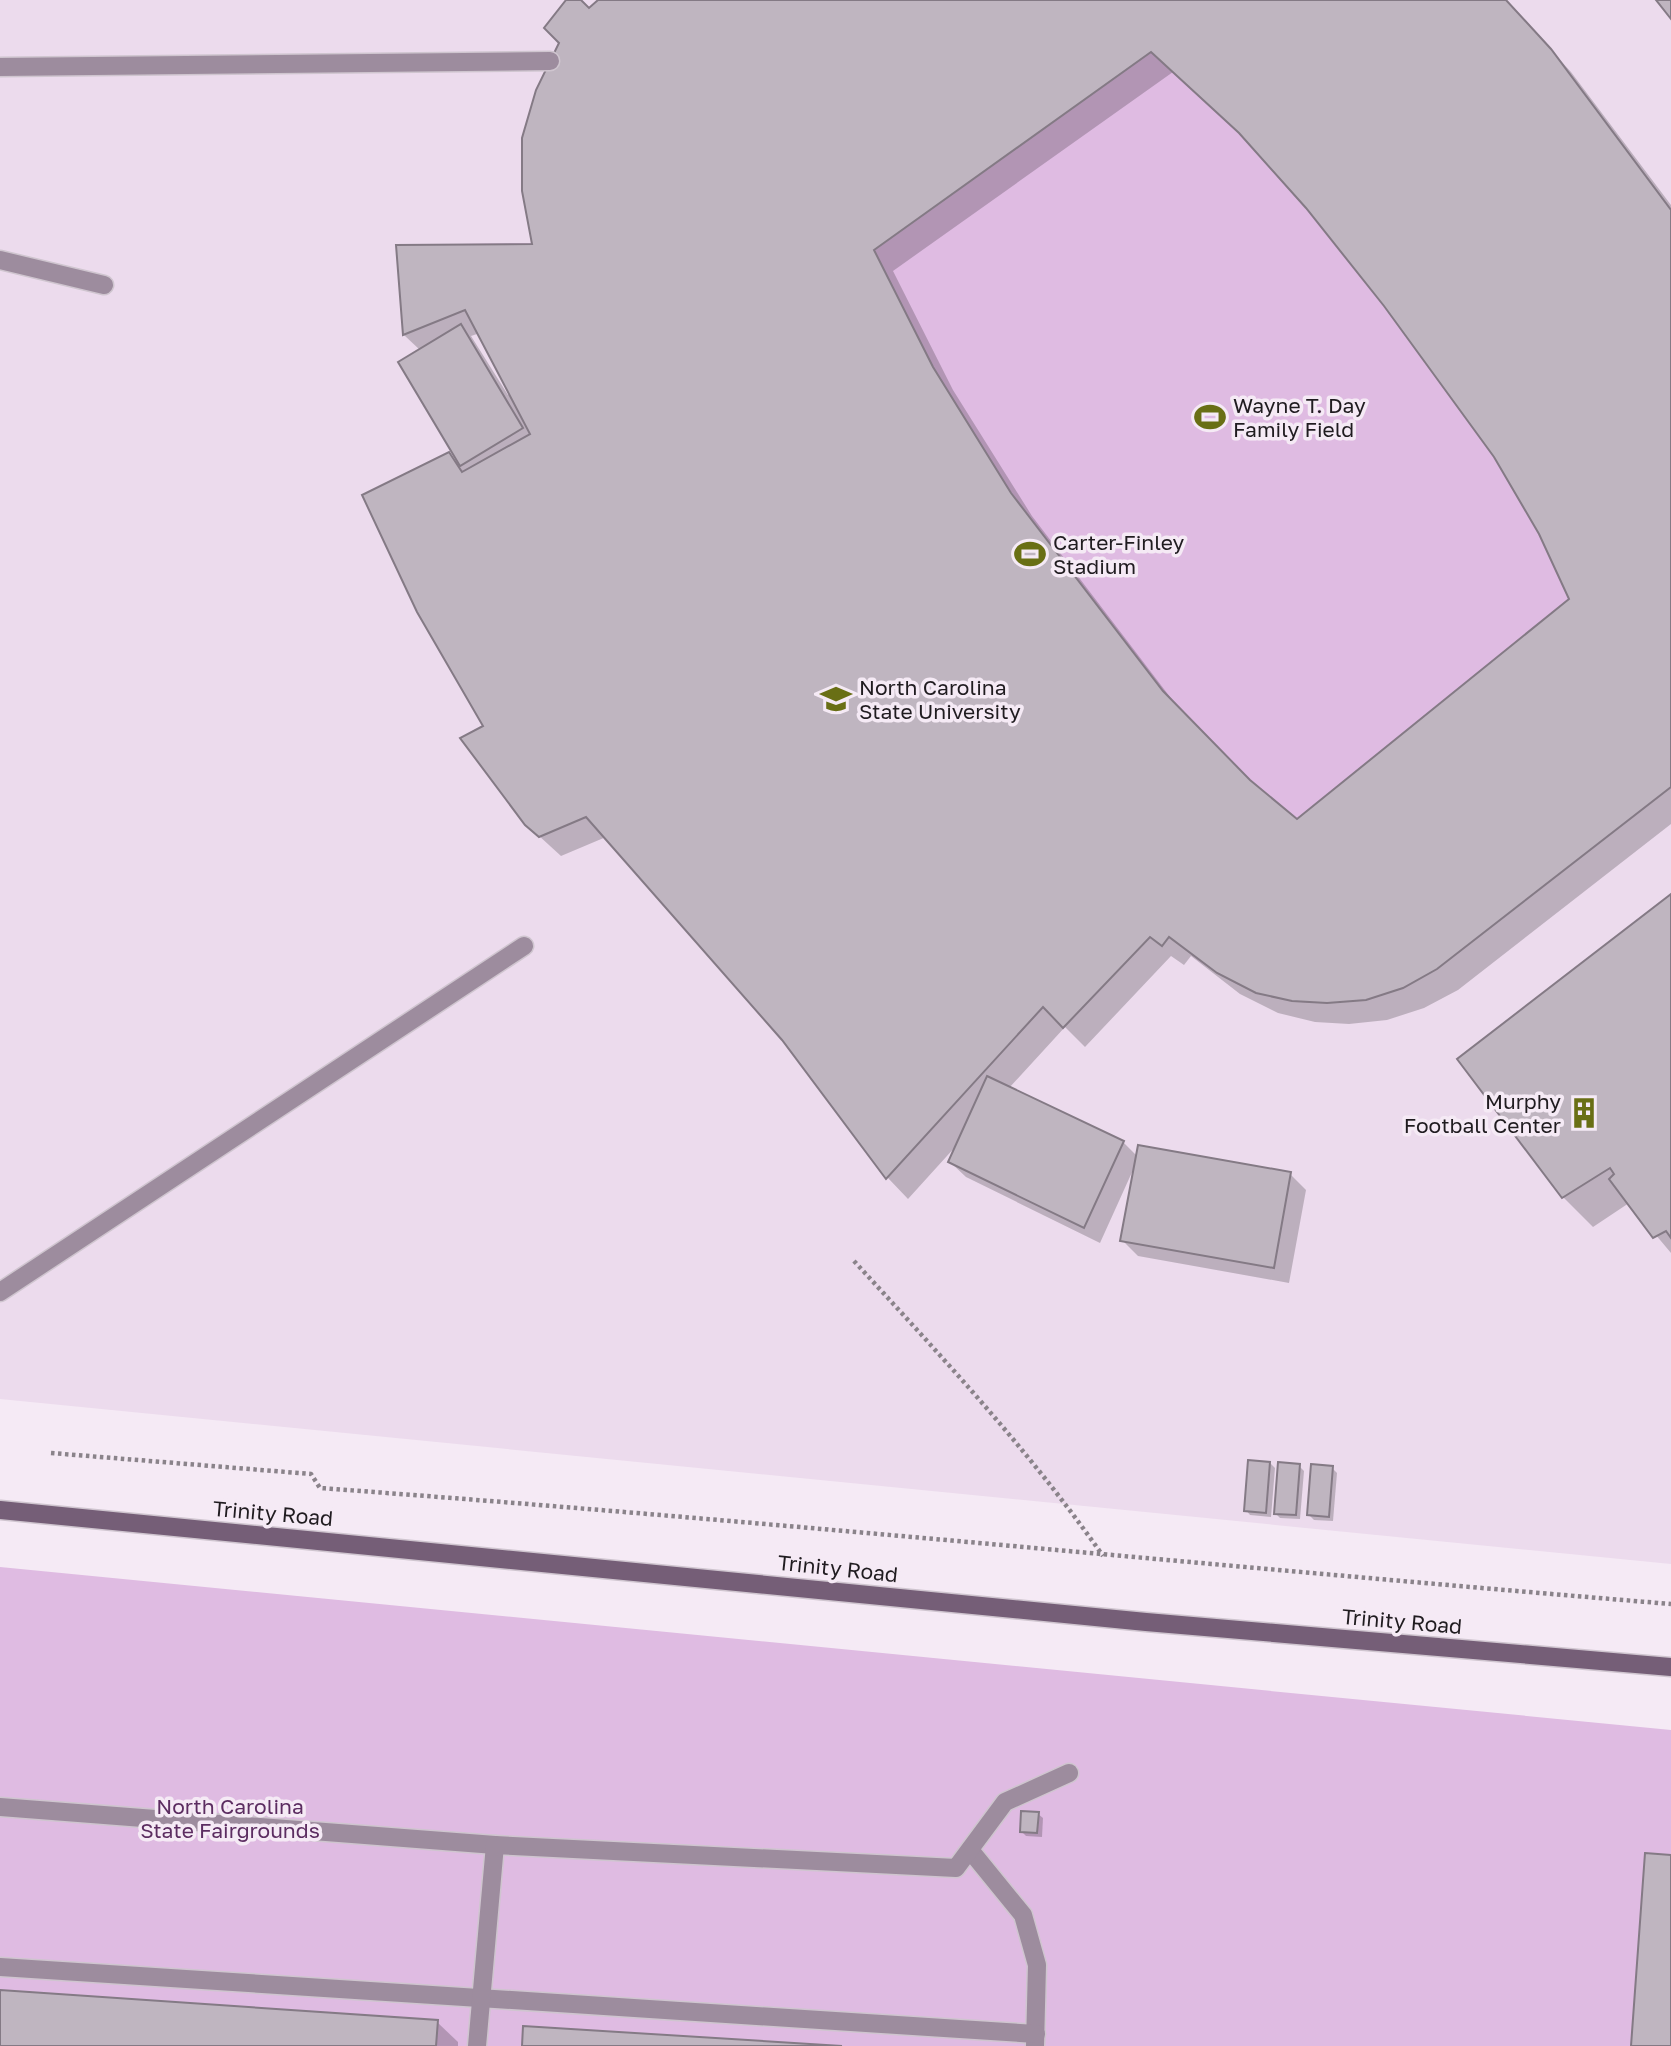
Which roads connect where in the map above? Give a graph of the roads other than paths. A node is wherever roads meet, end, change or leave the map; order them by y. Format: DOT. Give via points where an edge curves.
graph roads {
  1 [pos="550,61"];
  2 [pos="0,67"];
  3 [pos="0,260"];
  4 [pos="104,285"];
  5 [pos="524,946"];
  6 [pos="0,1292"];
  7 [pos="0,1510"];
  8 [pos="1671,1667"];
  9 [pos="1069,1773"];
  10 [pos="0,1807"];
  11 [pos="495,1845"];
  12 [pos="970,1850"];
  13 [pos="0,1967"];
  14 [pos="482,1998"];
  15 [pos="1036,2040"];
  16 [pos="477,2046"];
  1 -- 2 [label="lane"];
  3 -- 4 [label="lane"];
  5 -- 6 [label="lane"];
  7 -- 8 [label="main road, Trinity Road" via="1146,1622"];
  9 -- 12 [label="lane" via="1006,1802"];
  10 -- 11 [label="lane"];
  11 -- 12 [label="lane" via="956,1868"];
  11 -- 14 [label="lane"];
  12 -- 15 [label="lane" via="1023,1914 1037,1965"];
  13 -- 14 [label="lane"];
  14 -- 15 [label="lane"];
  14 -- 16 [label="lane"];
}
